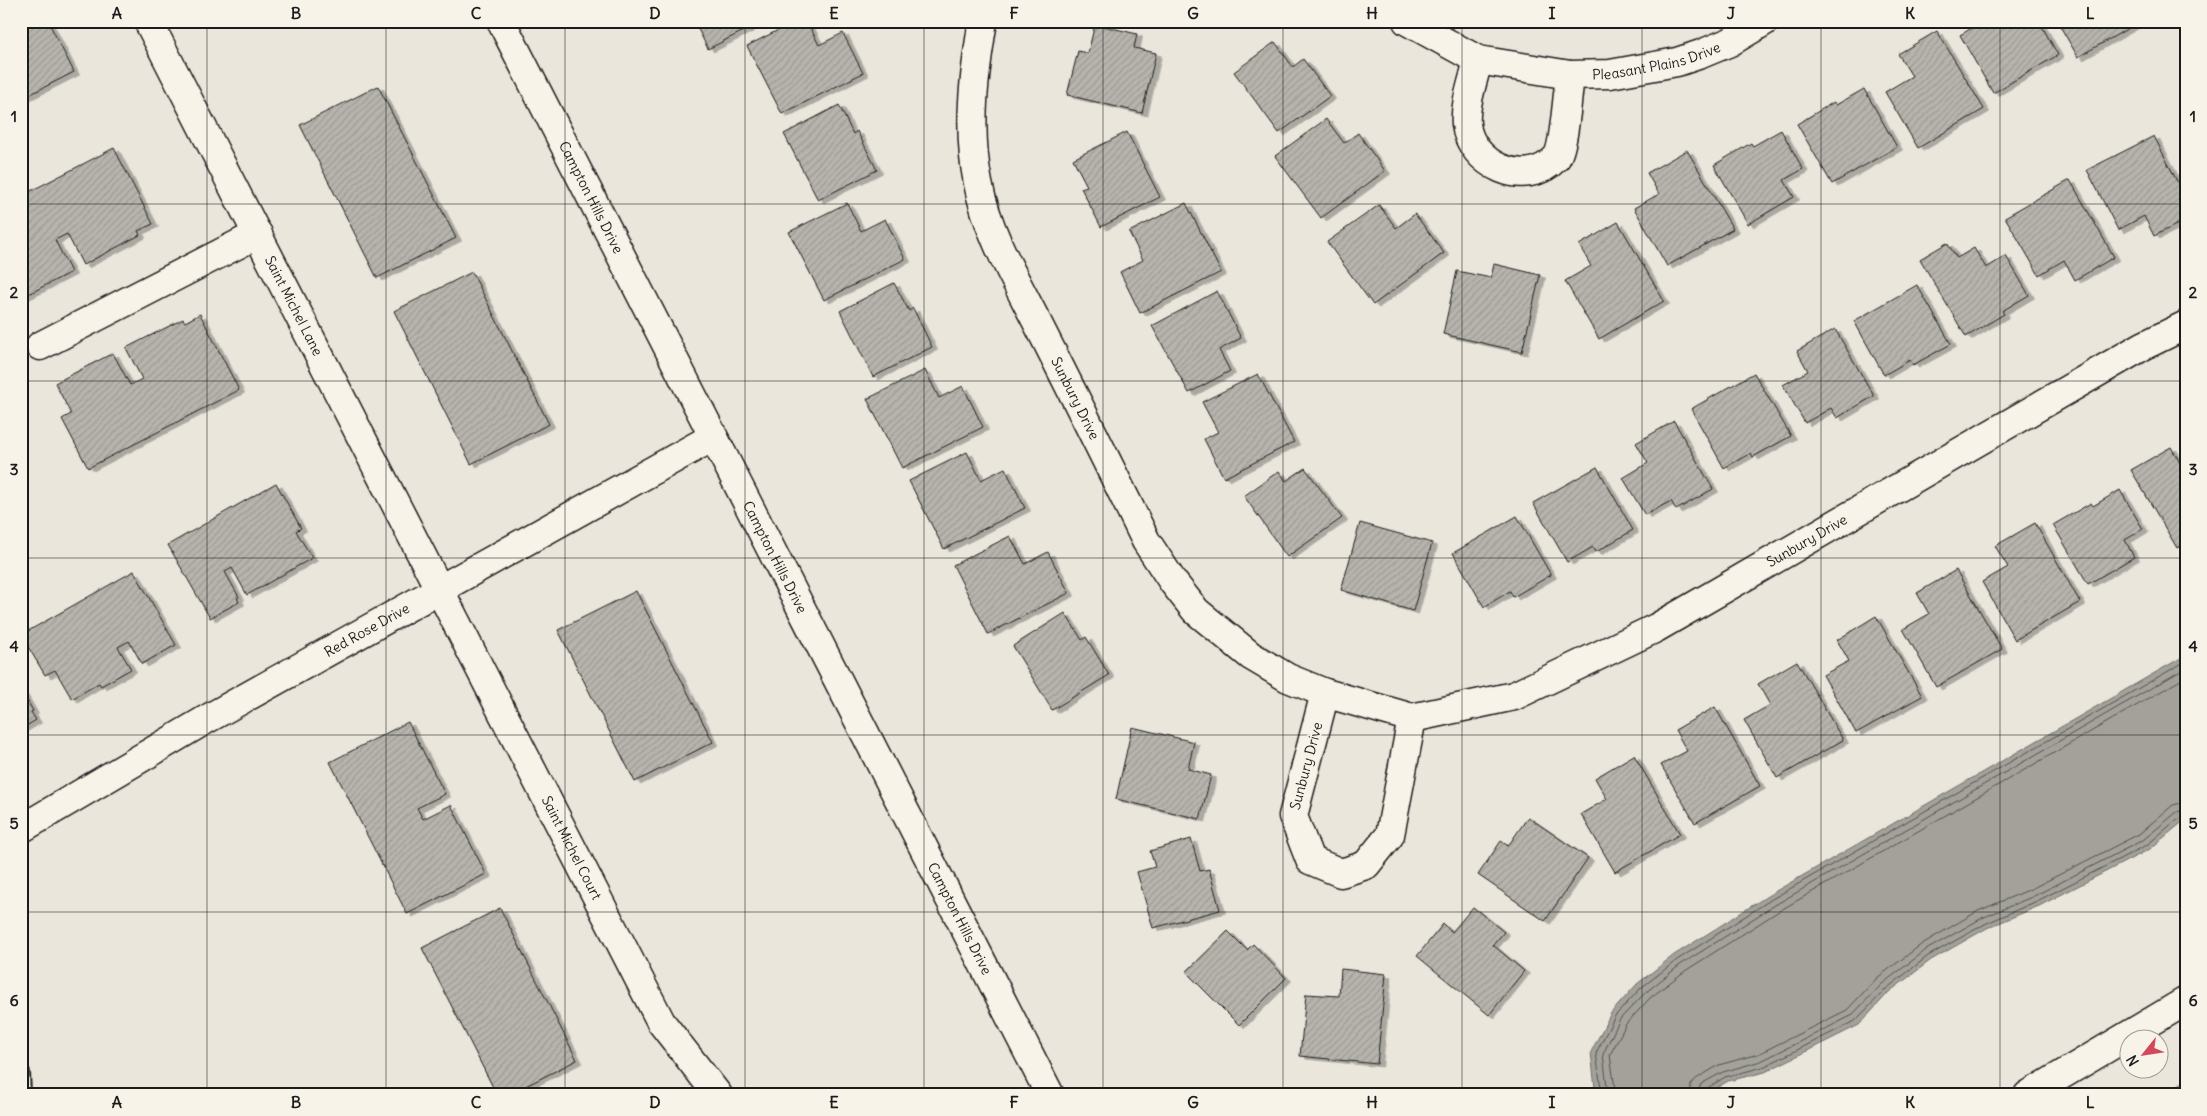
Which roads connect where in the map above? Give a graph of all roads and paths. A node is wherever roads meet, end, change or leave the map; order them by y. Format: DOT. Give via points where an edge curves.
graph roads {
  1 [pos="148,21"];
  2 [pos="501,21"];
  3 [pos="983,21"];
  4 [pos="1407,21"];
  5 [pos="1765,21"];
  6 [pos="1478,60"];
  7 [pos="1570,75"];
  8 [pos="258,234"];
  9 [pos="2186,325"];
  10 [pos="40,346"];
  11 [pos="713,436"];
  12 [pos="441,589"];
  13 [pos="1325,693"];
  14 [pos="1412,718"];
  15 [pos="21,829"];
  16 [pos="2186,1001"];
  17 [pos="21,1073"];
  18 [pos="22,1095"];
  19 [pos="718,1095"];
  20 [pos="1050,1095"];
  21 [pos="2028,1095"];
  1 -- 8 [label="street, Saint Michel Lane"];
  2 -- 11 [label="street, Campton Hills Drive"];
  3 -- 13 [label="street, Sunbury Drive" via="975,70 972,140 987,216 1146,541 1196,611 1218,631 1288,678"];
  4 -- 6 [label="street, Pleasant Plains Drive"];
  5 -- 7 [label="street, Pleasant Plains Drive" via="1730,42 1676,62 1610,74"];
  6 -- 7 [label="street, Pleasant Plains Drive"];
  6 -- 7 [label="street" via="1466,123 1470,140 1479,155 1492,166 1509,172 1526,172 1557,157"];
  8 -- 10 [label="street"];
  8 -- 12 [label="street, Saint Michel Lane"];
  9 -- 14 [label="street, Sunbury Drive" via="2143,346 1656,628 1514,696"];
  11 -- 12 [label="street, Red Rose Drive"];
  11 -- 20 [label="street, Campton Hills Drive"];
  12 -- 15 [label="street, Red Rose Drive" via="207,719"];
  12 -- 19 [label="street, Saint Michel Court" via="661,1022"];
  13 -- 14 [label="street, Sunbury Drive"];
  13 -- 14 [label="street, Sunbury Drive" via="1293,816 1310,860 1341,873 1366,865 1390,835"];
  16 -- 21 [label="street"];
  17 -- 18 [label="lane"];
}
